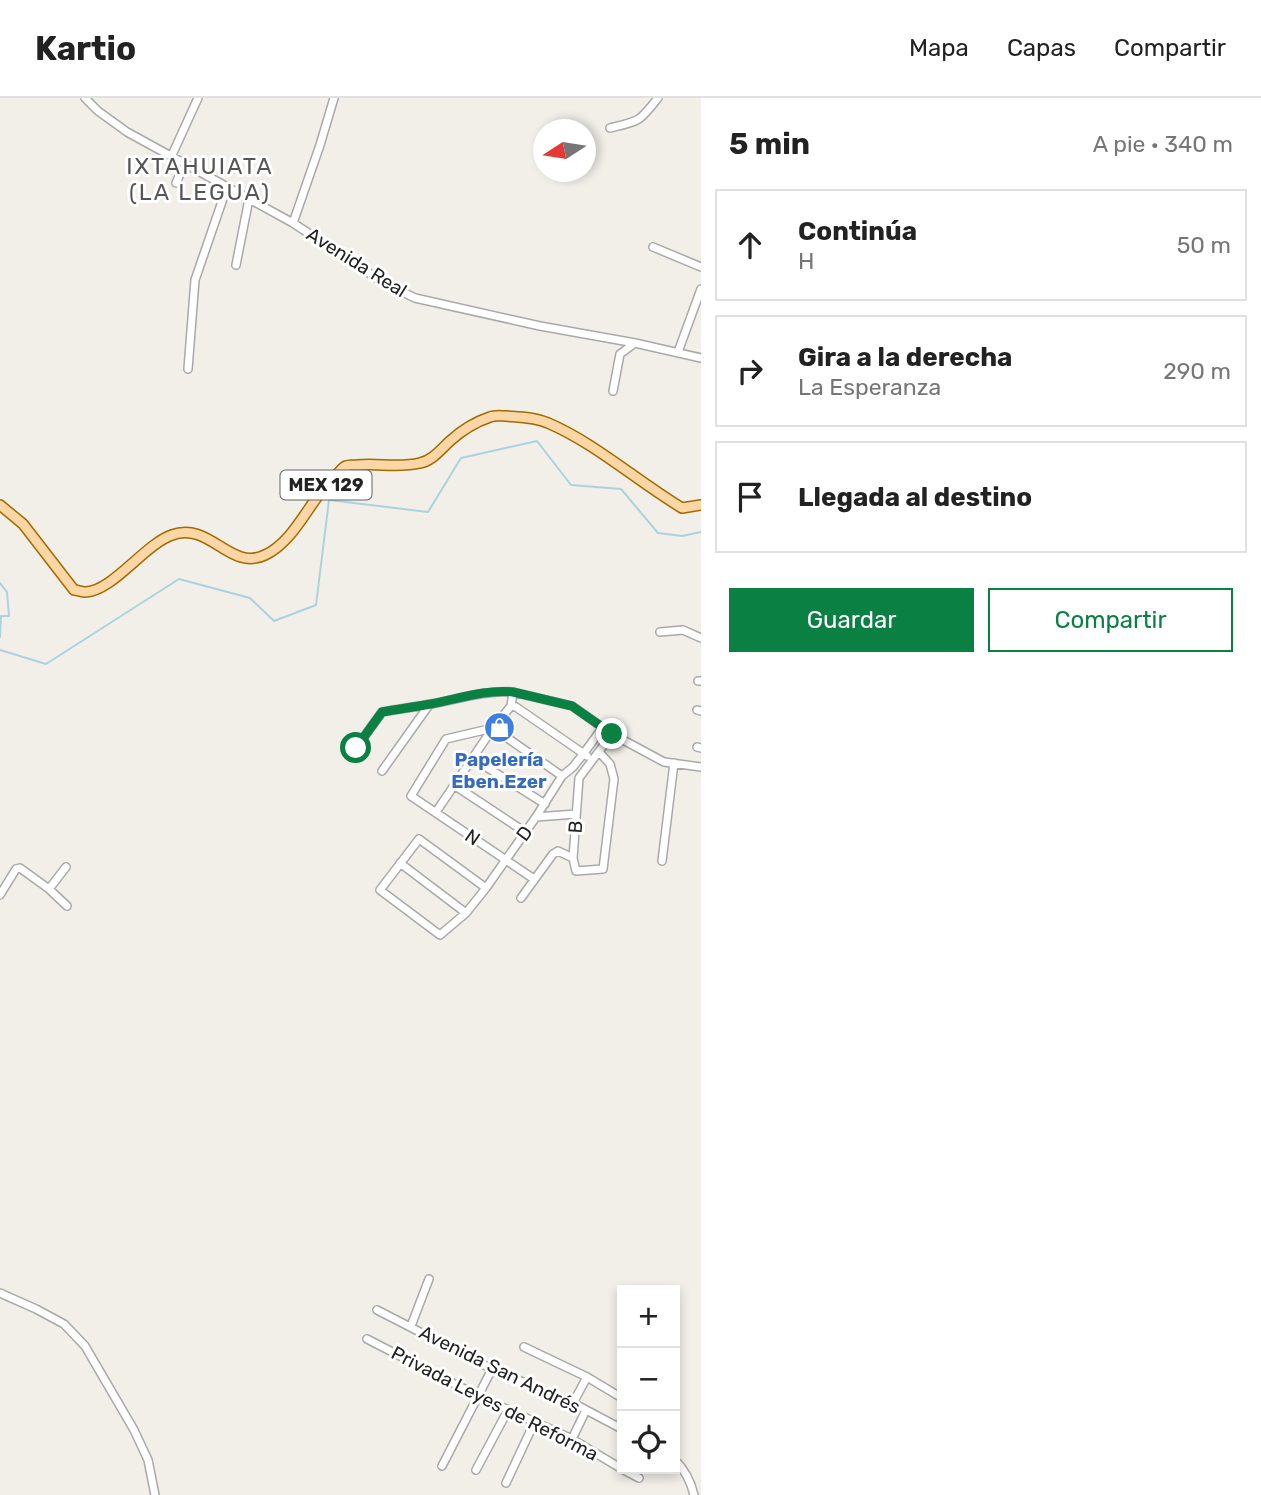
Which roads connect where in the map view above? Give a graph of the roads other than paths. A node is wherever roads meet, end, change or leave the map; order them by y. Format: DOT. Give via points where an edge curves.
graph roads {
  1 [pos="85,98"];
  2 [pos="198,98"];
  3 [pos="334,98"];
  4 [pos="658,98"];
  5 [pos="610,128"];
  6 [pos="172,155"];
  7 [pos="185,163"];
  8 [pos="176,183"];
  9 [pos="227,187"];
  10 [pos="249,199"];
  11 [pos="293,223"];
  12 [pos="653,247"];
  13 [pos="236,265"];
  14 [pos="701,267"];
  15 [pos="701,289"];
  16 [pos="635,343"];
  17 [pos="678,352"];
  18 [pos="701,358"];
  19 [pos="188,369"];
  20 [pos="613,391"];
  21 [pos="0,505"];
  22 [pos="701,505"];
  23 [pos="660,632"];
  24 [pos="701,638"];
  25 [pos="513,692"];
  26 [pos="429,705"];
  27 [pos="511,706"];
  28 [pos="603,727"];
  29 [pos="493,728"];
  30 [pos="612,734"];
  31 [pos="356,748"];
  32 [pos="584,753"];
  33 [pos="600,753"];
  34 [pos="472,758"];
  35 [pos="593,761"];
  36 [pos="674,763"];
  37 [pos="701,767"];
  38 [pos="382,771"];
  39 [pos="562,776"];
  40 [pos="454,785"];
  41 [pos="545,804"];
  42 [pos="436,812"];
  43 [pos="576,814"];
  44 [pos="536,817"];
  45 [pos="525,832"];
  46 [pos="573,858"];
  47 [pos="506,859"];
  48 [pos="662,860"];
  49 [pos="400,863"];
  50 [pos="66,867"];
  51 [pos="534,879"];
  52 [pos="486,888"];
  53 [pos="50,889"];
  54 [pos="0,895"];
  55 [pos="521,898"];
  56 [pos="67,906"];
  57 [pos="466,913"];
  58 [pos="429,1279"];
  59 [pos="0,1293"];
  60 [pos="377,1310"];
  61 [pos="411,1326"];
  62 [pos="367,1339"];
  63 [pos="524,1347"];
  64 [pos="492,1368"];
  65 [pos="587,1377"];
  66 [pos="617,1393"];
  67 [pos="478,1396"];
  68 [pos="573,1403"];
  69 [pos="508,1410"];
  70 [pos="586,1410"];
  71 [pos="536,1421"];
  72 [pos="617,1426"];
  73 [pos="572,1439"];
  74 [pos="680,1465"];
  75 [pos="442,1466"];
  76 [pos="617,1466"];
  77 [pos="476,1470"];
  78 [pos="631,1474"];
  79 [pos="639,1478"];
  80 [pos="506,1483"];
  81 [pos="155,1495"];
  82 [pos="694,1495"];
  1 -- 6 [label="street, Avenida Real" via="127,132"];
  2 -- 6 [label="street"];
  3 -- 11 [label="street"];
  4 -- 5 [label="street" via="637,122"];
  6 -- 7 [label="street, Avenida Real"];
  7 -- 8 [label="street"];
  7 -- 9 [label="street, Avenida Real"];
  9 -- 10 [label="street, Avenida Real"];
  9 -- 19 [label="street" via="195,280"];
  10 -- 11 [label="street, Avenida Real"];
  10 -- 13 [label="street"];
  11 -- 16 [label="street, Avenida Real" via="415,298"];
  12 -- 14 [label="street"];
  15 -- 17 [label="street"];
  16 -- 17 [label="street, Avenida Real"];
  16 -- 20 [label="street" via="620,354"];
  17 -- 18 [label="street, Avenida Real"];
  21 -- 22 [label="main road, MEX 129" via="23,524 74,590 86,592 114,579 159,540 188,531 234,555 263,557 290,535 331,478 346,466 422,463 466,428 492,416 546,422 682,508"];
  23 -- 24 [label="street" via="683,630"];
  25 -- 26 [label="street"];
  25 -- 27 [label="street"];
  25 -- 28 [label="street" via="572,706"];
  26 -- 31 [label="street" via="382,712"];
  26 -- 38 [label="street"];
  27 -- 29 [label="street"];
  27 -- 32 [label="street"];
  28 -- 30 [label="street"];
  28 -- 32 [label="street, D"];
  29 -- 34 [label="street"];
  29 -- 39 [label="street"];
  29 -- 42 [label="street, N" via="446,738 411,796"];
  30 -- 33 [label="street"];
  30 -- 36 [label="street"];
  32 -- 35 [label="street"];
  32 -- 39 [label="street, D"];
  33 -- 35 [label="street"];
  33 -- 46 [label="street, B" via="610,764 614,779 603,869 576,871"];
  34 -- 40 [label="street"];
  34 -- 41 [label="street"];
  35 -- 43 [label="street, B" via="579,778"];
  36 -- 37 [label="street"];
  36 -- 48 [label="street"];
  39 -- 41 [label="street, D"];
  40 -- 42 [label="street"];
  40 -- 45 [label="street"];
  41 -- 44 [label="street, D"];
  42 -- 47 [label="street, N"];
  43 -- 44 [label="street"];
  43 -- 46 [label="street, B"];
  44 -- 45 [label="street, D"];
  45 -- 47 [label="street, D"];
  46 -- 51 [label="street" via="558,851"];
  47 -- 51 [label="street, N"];
  47 -- 52 [label="street, D"];
  49 -- 52 [label="street" via="419,839"];
  49 -- 57 [label="street"];
  49 -- 57 [label="street, D" via="380,890 440,935"];
  50 -- 53 [label="street"];
  51 -- 55 [label="street"];
  52 -- 57 [label="street, D"];
  53 -- 54 [label="street" via="20,868"];
  53 -- 56 [label="street"];
  58 -- 61 [label="street"];
  59 -- 81 [label="street" via="64,1324 85,1346 134,1430 148,1460"];
  60 -- 61 [label="street, Avenida San Andrés"];
  61 -- 64 [label="street, Avenida San Andrés"];
  62 -- 67 [label="street, Privada Leyes de Reforma"];
  63 -- 65 [label="street"];
  64 -- 67 [label="street"];
  64 -- 68 [label="street, Avenida San Andrés"];
  65 -- 66 [label="street"];
  65 -- 68 [label="street"];
  67 -- 69 [label="street, Privada Leyes de Reforma"];
  67 -- 75 [label="street"];
  68 -- 70 [label="street, Avenida San Andrés"];
  69 -- 71 [label="street, Privada Leyes de Reforma"];
  69 -- 77 [label="street"];
  70 -- 72 [label="street, Avenida San Andrés"];
  70 -- 73 [label="street"];
  71 -- 73 [label="street, Privada Leyes de Reforma"];
  71 -- 80 [label="street"];
  73 -- 76 [label="street, Privada Leyes de Reforma"];
  74 -- 82 [label="street"];
  78 -- 79 [label="street, Privada Leyes de Reforma"];
}
